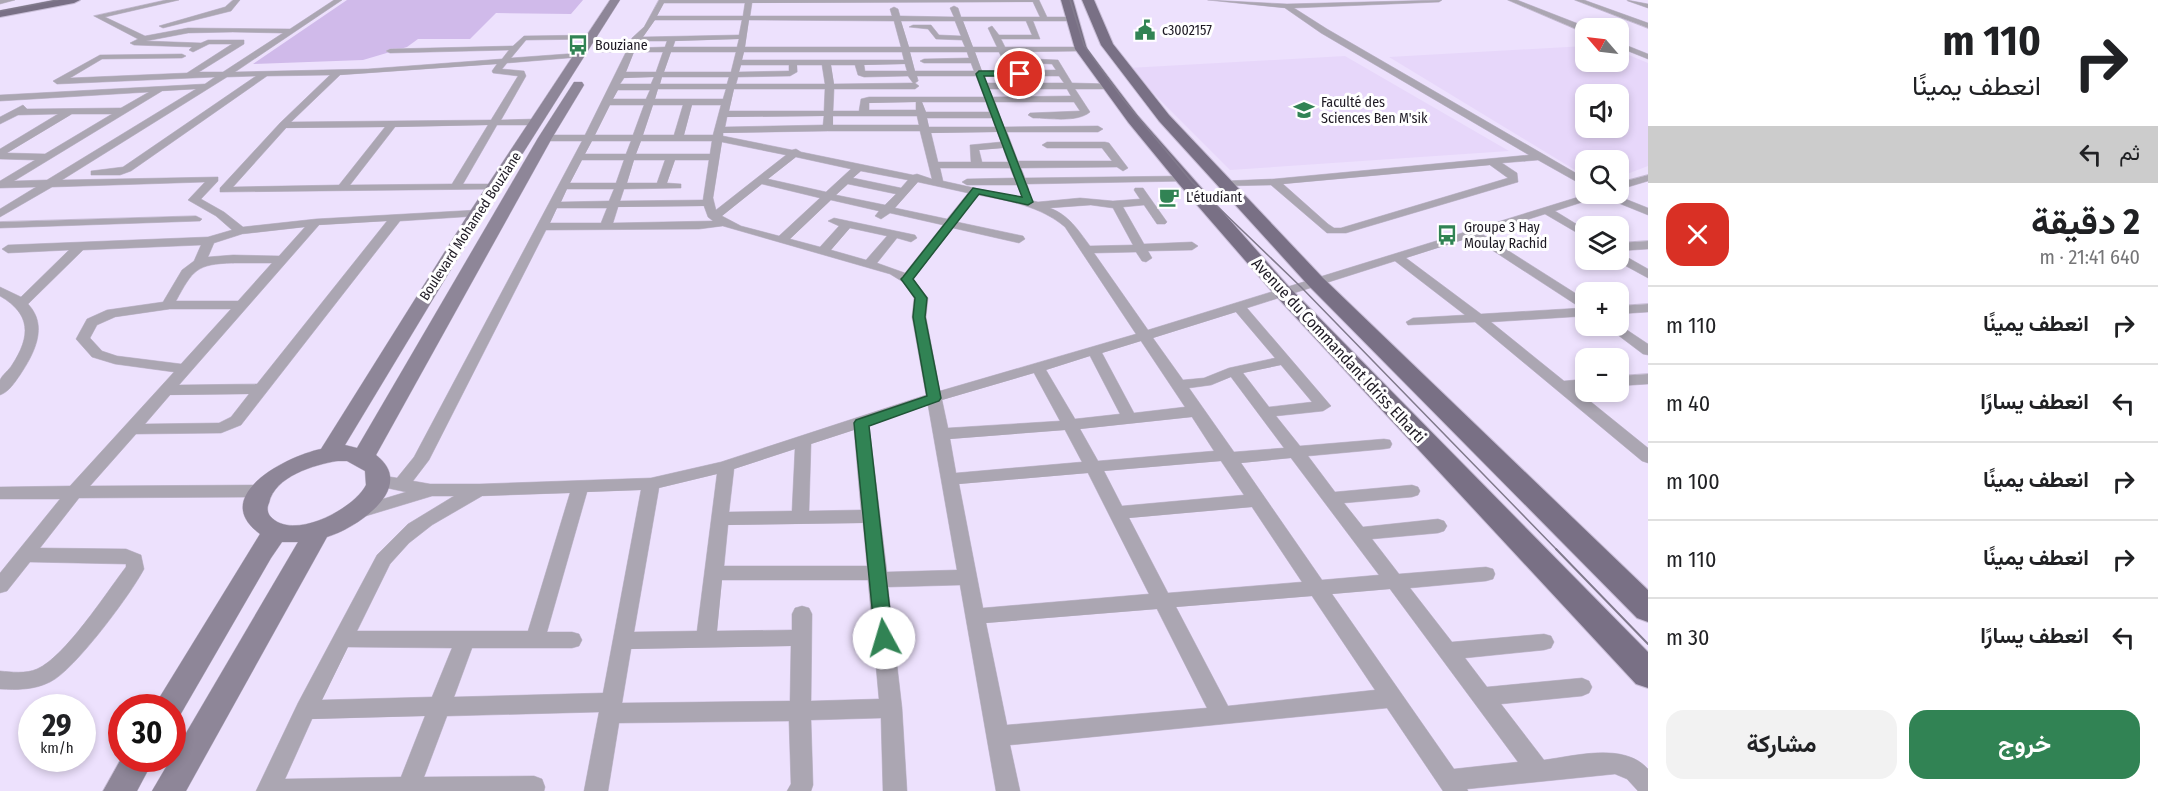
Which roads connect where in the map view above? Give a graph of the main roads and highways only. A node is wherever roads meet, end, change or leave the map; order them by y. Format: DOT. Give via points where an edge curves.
graph roads {
  1 [pos="50,0"];
  2 [pos="74,0"];
  3 [pos="1066,0"];
  4 [pos="1088,0"];
  5 [pos="3,6"];
  6 [pos="1648,609"];
  7 [pos="1648,674"];
  1 -- 5 [label="main road"];
  2 -- 5 [label="main road"];
  3 -- 7 [label="main road, Avenue du Commandant Idriss Elharti" via="1081,49 1184,179 1283,292"];
  4 -- 6 [label="main road, Avenue du Commandant Idriss Elharti" via="1107,45 1148,100 1225,184 1316,282"];
}
